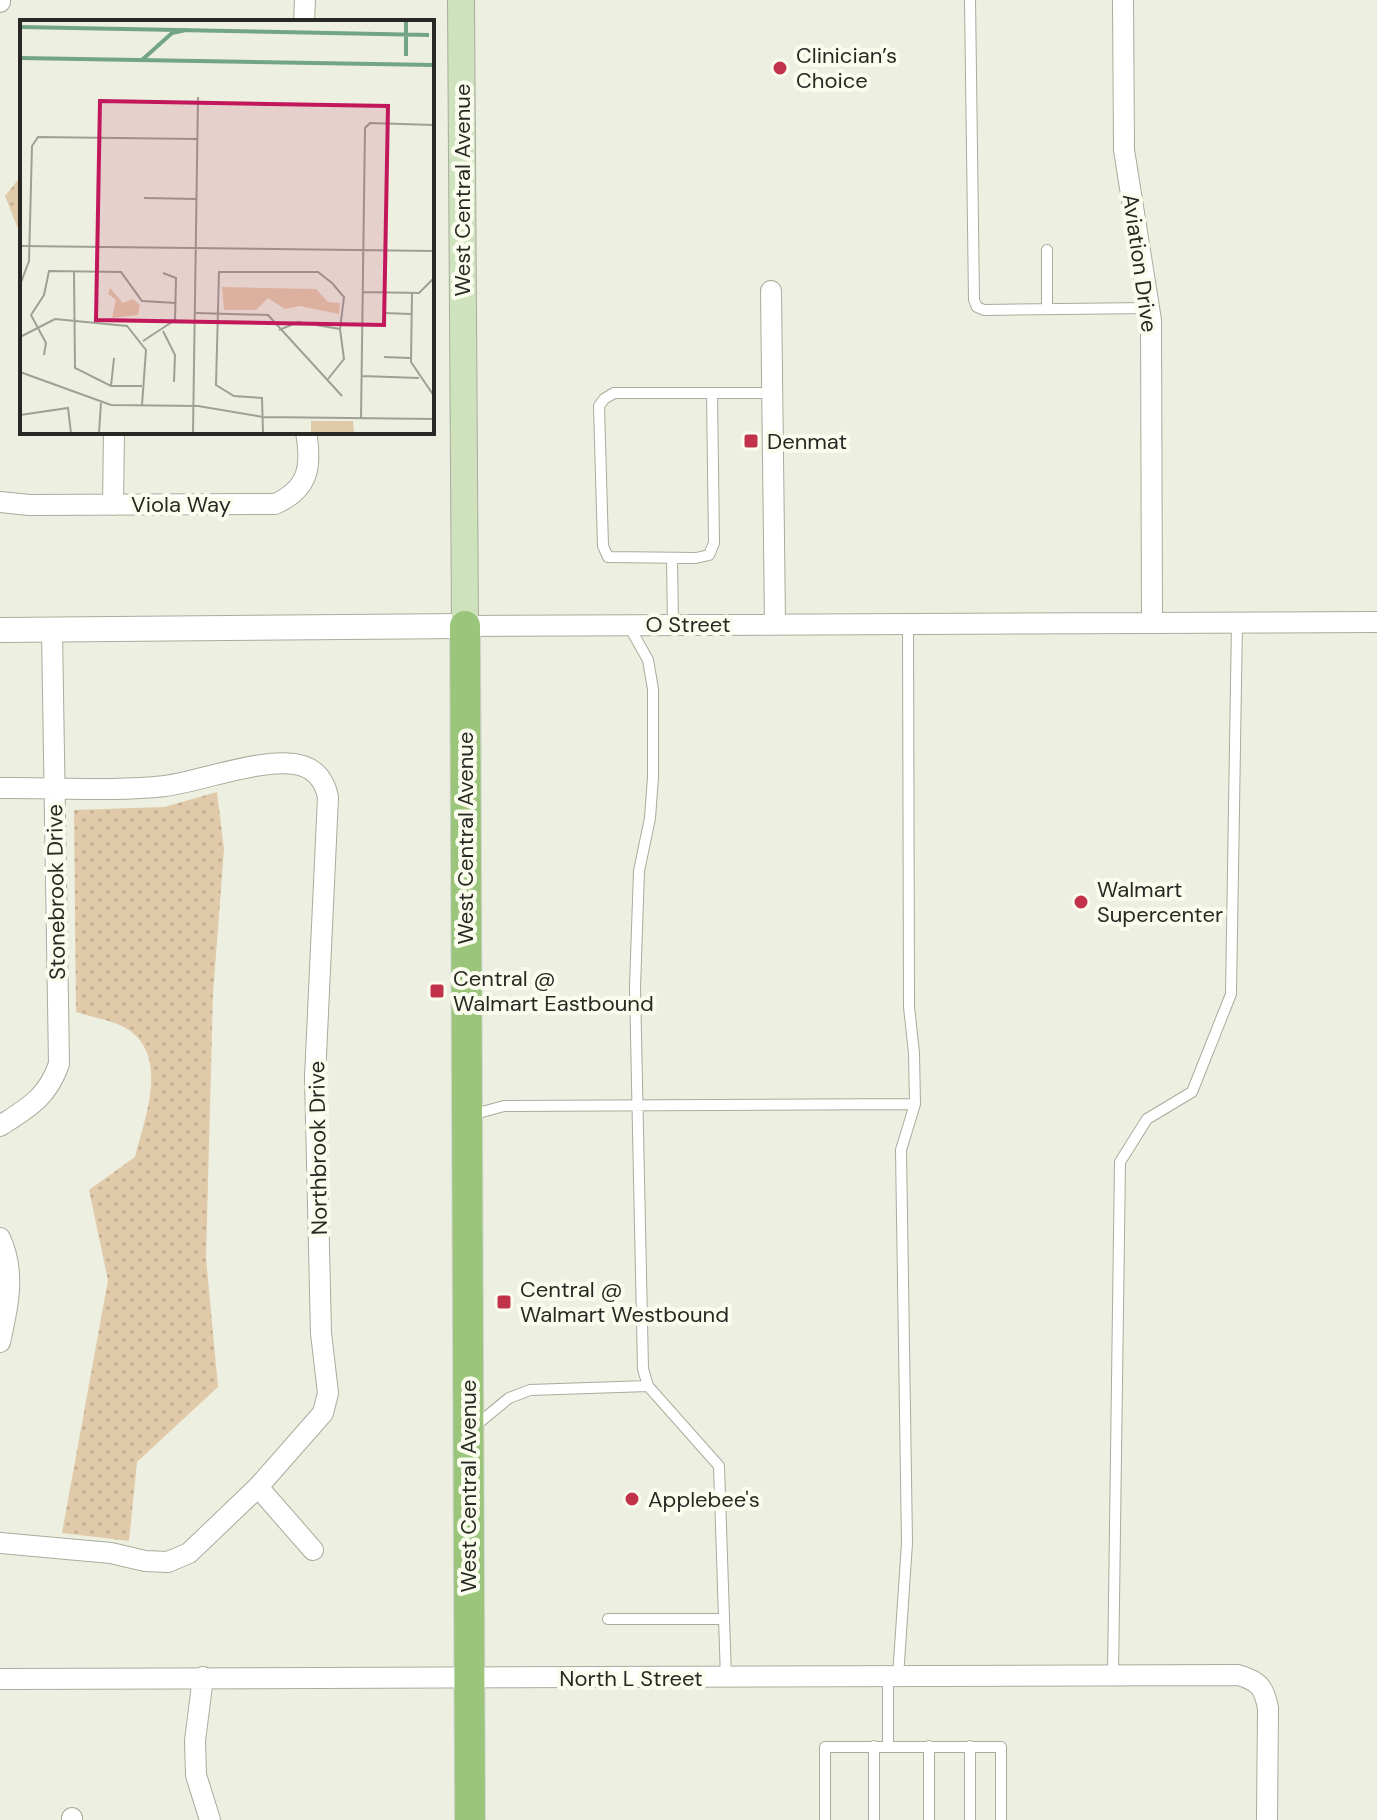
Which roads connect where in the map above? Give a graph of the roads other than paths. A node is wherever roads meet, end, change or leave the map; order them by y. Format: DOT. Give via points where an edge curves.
graph roads {
  1 [pos="305,0"];
  2 [pos="461,0"];
  3 [pos="970,0"];
  4 [pos="1123,0"];
  5 [pos="304,20"];
  6 [pos="1047,250"];
  7 [pos="771,291"];
  8 [pos="1149,308"];
  9 [pos="1047,309"];
  10 [pos="712,393"];
  11 [pos="772,393"];
  12 [pos="114,434"];
  13 [pos="306,434"];
  14 [pos="0,502"];
  15 [pos="113,505"];
  16 [pos="672,558"];
  17 [pos="1237,622"];
  18 [pos="1377,622"];
  19 [pos="775,623"];
  20 [pos="908,623"];
  21 [pos="1152,623"];
  22 [pos="673,624"];
  23 [pos="628,625"];
  24 [pos="465,626"];
  25 [pos="0,630"];
  26 [pos="52,631"];
  27 [pos="54,787"];
  28 [pos="0,788"];
  29 [pos="637,1104"];
  30 [pos="915,1104"];
  31 [pos="466,1117"];
  32 [pos="0,1126"];
  33 [pos="0,1238"];
  34 [pos="0,1342"];
  35 [pos="648,1386"];
  36 [pos="468,1432"];
  37 [pos="258,1487"];
  38 [pos="0,1543"];
  39 [pos="313,1550"];
  40 [pos="608,1619"];
  41 [pos="724,1619"];
  42 [pos="469,1676"];
  43 [pos="1113,1676"];
  44 [pos="203,1677"];
  45 [pos="893,1677"];
  46 [pos="726,1678"];
  47 [pos="0,1679"];
  48 [pos="888,1745"];
  49 [pos="874,1746"];
  50 [pos="929,1746"];
  51 [pos="970,1746"];
  52 [pos="210,1820"];
  53 [pos="470,1820"];
  54 [pos="825,1820"];
  55 [pos="874,1820"];
  56 [pos="929,1820"];
  57 [pos="970,1820"];
  58 [pos="1001,1820"];
  59 [pos="1267,1820"];
  1 -- 5 [label="street"];
  2 -- 24 [label="main road, West Central Avenue"];
  3 -- 9 [label="lane" via="974,300 984,310"];
  4 -- 8 [label="street, Aviation Drive" via="1124,150"];
  6 -- 9 [label="lane"];
  7 -- 11 [label="street"];
  8 -- 9 [label="lane"];
  8 -- 21 [label="street, Aviation Drive"];
  10 -- 11 [label="lane"];
  10 -- 16 [label="lane" via="714,543 709,555"];
  10 -- 16 [label="lane" via="614,393 599,406 603,546 608,557"];
  11 -- 19 [label="street"];
  12 -- 15 [label="street"];
  13 -- 15 [label="street, Viola Way" via="308,469 302,485 275,504"];
  14 -- 15 [label="street, Viola Way"];
  16 -- 22 [label="lane"];
  17 -- 18 [label="street, O Street"];
  17 -- 21 [label="street, O Street"];
  17 -- 43 [label="lane" via="1231,994 1192,1092 1147,1119 1120,1162"];
  19 -- 20 [label="street, O Street"];
  19 -- 22 [label="street, O Street"];
  20 -- 21 [label="street, O Street"];
  20 -- 30 [label="lane" via="909,1007"];
  22 -- 23 [label="street, O Street"];
  23 -- 24 [label="street, O Street"];
  23 -- 29 [label="lane" via="648,660 653,689 650,818 638,879"];
  24 -- 26 [label="street, O Street"];
  24 -- 31 [label="main road, West Central Avenue"];
  25 -- 26 [label="street, O Street"];
  26 -- 27 [label="street, Stonebrook Drive"];
  27 -- 28 [label="street"];
  27 -- 32 [label="street, Stonebrook Drive" via="59,1064 43,1095"];
  27 -- 37 [label="street, Northbrook Drive" via="167,786 296,764 325,783 315,1077 321,1333 328,1393 314,1426"];
  29 -- 30 [label="lane"];
  29 -- 31 [label="lane" via="504,1106"];
  29 -- 35 [label="lane" via="643,1369"];
  30 -- 45 [label="lane" via="901,1150 907,1543"];
  31 -- 36 [label="main road, West Central Avenue"];
  33 -- 34 [label="street" via="10,1275"];
  35 -- 36 [label="lane" via="530,1390 509,1398"];
  35 -- 41 [label="lane" via="719,1466"];
  36 -- 42 [label="main road, West Central Avenue"];
  37 -- 38 [label="street, Northbrook Drive" via="189,1553 168,1562"];
  37 -- 39 [label="street"];
  40 -- 41 [label="lane"];
  41 -- 46 [label="lane"];
  42 -- 44 [label="street, North L Street"];
  42 -- 46 [label="street, North L Street"];
  42 -- 53 [label="main road, West Central Avenue"];
  43 -- 45 [label="street, North L Street"];
  43 -- 59 [label="street, North L Street" via="1238,1675 1260,1684 1268,1708"];
  44 -- 47 [label="street, North L Street"];
  44 -- 52 [label="street" via="196,1775"];
  45 -- 46 [label="street, North L Street"];
  45 -- 48 [label="lane"];
  48 -- 49 [label="lane"];
  48 -- 50 [label="lane"];
  49 -- 54 [label="lane" via="825,1747"];
  49 -- 55 [label="lane"];
  50 -- 51 [label="lane"];
  50 -- 56 [label="lane"];
  51 -- 57 [label="lane"];
  51 -- 58 [label="lane" via="1001,1747"];
}
